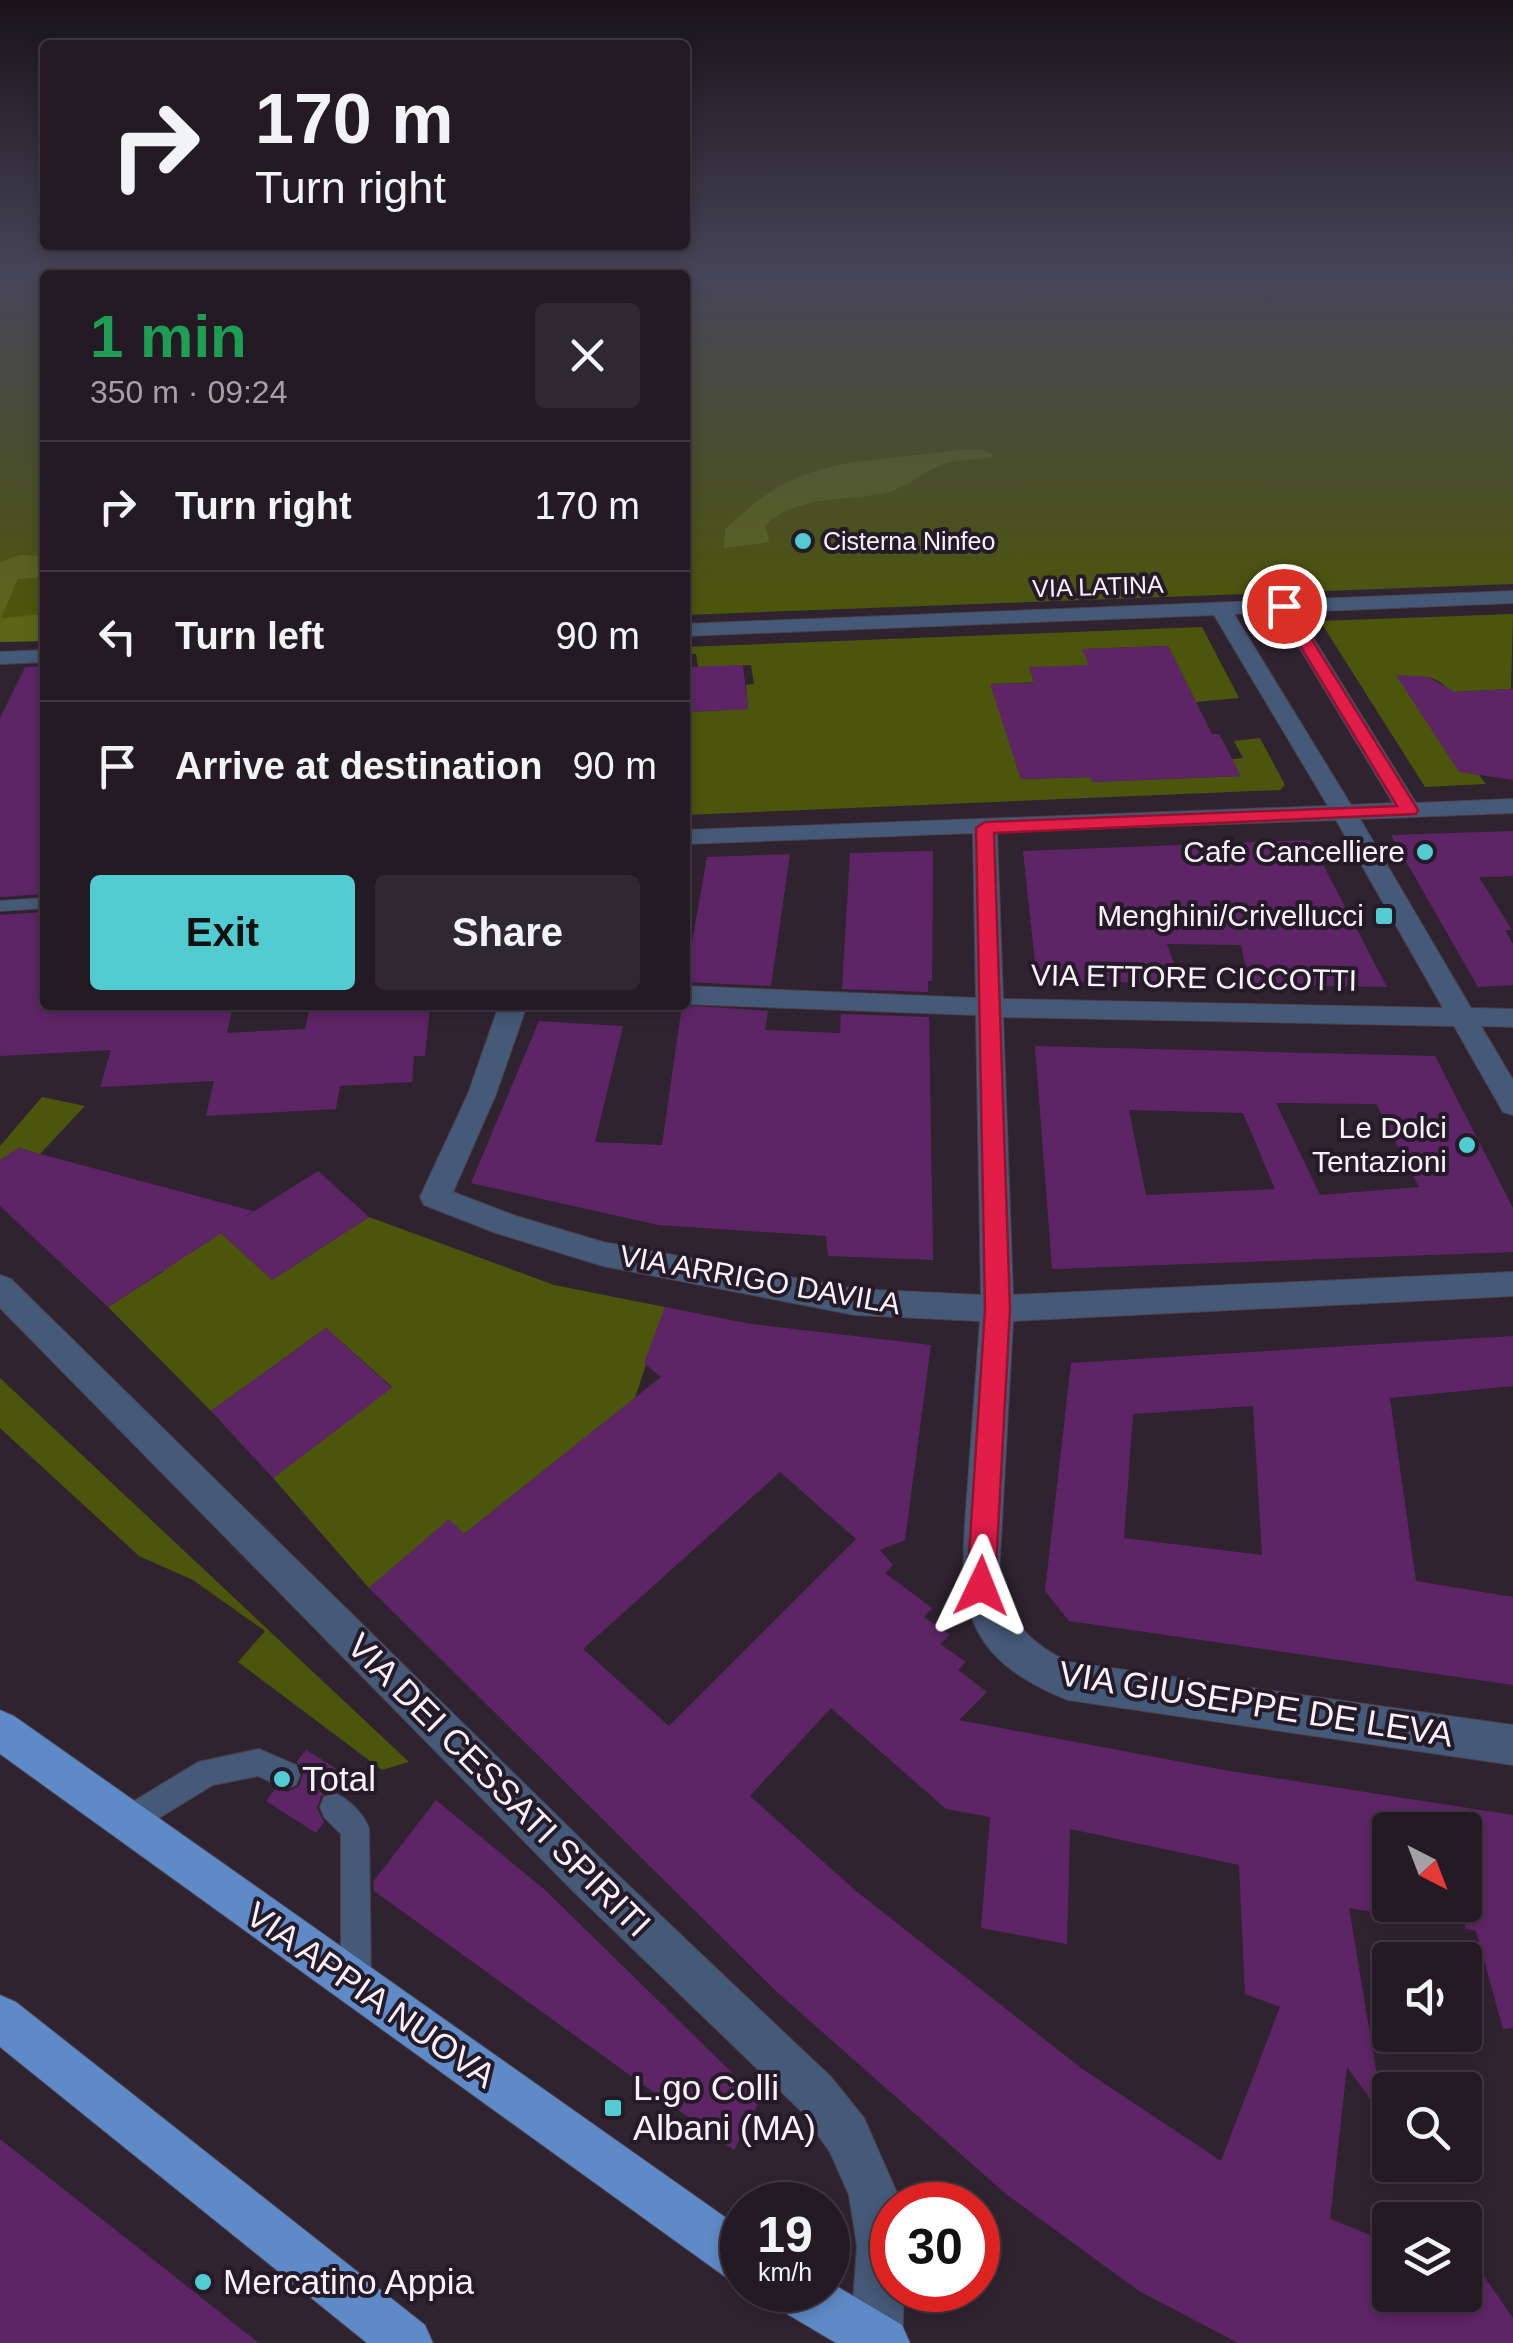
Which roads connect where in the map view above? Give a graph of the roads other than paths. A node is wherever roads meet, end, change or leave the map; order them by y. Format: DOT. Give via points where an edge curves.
graph roads {
  1 [pos="1513,598"];
  2 [pos="1284,606"];
  3 [pos="1220,608"];
  4 [pos="690,630"];
  5 [pos="40,657"];
  6 [pos="3,661"];
  7 [pos="1513,806"];
  8 [pos="1409,810"];
  9 [pos="1345,814"];
  10 [pos="985,828"];
  11 [pos="690,837"];
  12 [pos="40,903"];
  13 [pos="0,906"];
  14 [pos="690,995"];
  15 [pos="989,1006"];
  16 [pos="512,1010"];
  17 [pos="1463,1017"];
  18 [pos="1513,1018"];
  19 [pos="1513,1105"];
  20 [pos="1513,1284"];
  21 [pos="0,1288"];
  22 [pos="997,1309"];
  23 [pos="0,1730"];
  24 [pos="1513,1745"];
  25 [pos="286,1776"];
  26 [pos="334,1808"];
  27 [pos="125,1822"];
  28 [pos="356,1984"];
  29 [pos="2,2026"];
  30 [pos="720,2242"];
  31 [pos="831,2312"];
  32 [pos="879,2342"];
  33 [pos="407,2343"];
  1 -- 2 [label="street, VIA LATINA"];
  2 -- 3 [label="street, VIA LATINA"];
  2 -- 8 [label="street"];
  3 -- 4 [label="street, VIA LATINA"];
  3 -- 9 [label="street"];
  5 -- 6 [label="street"];
  7 -- 8 [label="street"];
  8 -- 9 [label="street"];
  9 -- 10 [label="street"];
  9 -- 17 [label="street"];
  10 -- 11 [label="street"];
  10 -- 15 [label="street"];
  12 -- 13 [label="lane"];
  14 -- 15 [label="street, VIA ETTORE CICCOTTI"];
  15 -- 17 [label="street, VIA ETTORE CICCOTTI"];
  15 -- 22 [label="street"];
  16 -- 22 [label="street, VIA ARRIGO DAVILA" via="435,1197 586,1249 712,1277 855,1302"];
  17 -- 18 [label="street, VIA ETTORE CICCOTTI"];
  17 -- 19 [label="street"];
  20 -- 22 [label="street, VIA ARRIGO DAVILA"];
  21 -- 32 [label="street, VIA DEI CESSATI SPIRITI" via="588,1876 815,2093 847,2135 874,2193 882,2246"];
  22 -- 24 [label="street, VIA GIUSEPPE DE LEVA" via="980,1574 985,1610 1008,1642 1068,1680"];
  23 -- 27 [label="main road, VIA APPIA NUOVA"];
  25 -- 27 [label="lane" via="259,1762 208,1772"];
  26 -- 28 [label="lane" via="355,1828"];
  27 -- 28 [label="main road, VIA APPIA NUOVA"];
  28 -- 30 [label="main road, VIA APPIA NUOVA"];
  29 -- 33 [label="main road"];
  31 -- 32 [label="main road"];
}
